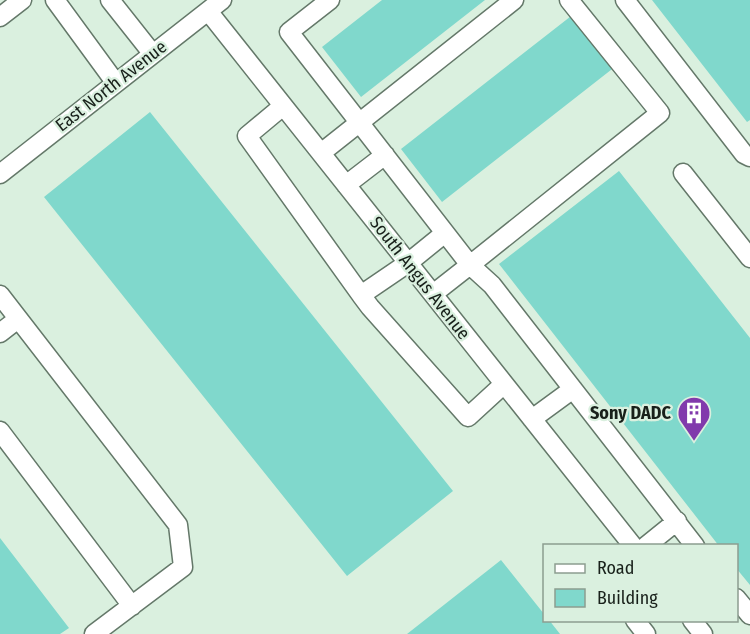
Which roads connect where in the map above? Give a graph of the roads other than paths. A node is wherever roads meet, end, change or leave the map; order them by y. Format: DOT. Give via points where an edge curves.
graph roads {
  1 [pos="22,0"];
  2 [pos="55,0"];
  3 [pos="110,0"];
  4 [pos="330,0"];
  5 [pos="514,0"];
  6 [pos="569,0"];
  7 [pos="624,0"];
  8 [pos="215,5"];
  9 [pos="0,17"];
  10 [pos="152,53"];
  11 [pos="115,82"];
  12 [pos="283,106"];
  13 [pos="360,123"];
  14 [pos="321,153"];
  15 [pos="385,155"];
  16 [pos="750,157"];
  17 [pos="683,173"];
  18 [pos="0,174"];
  19 [pos="346,185"];
  20 [pos="445,233"];
  21 [pos="750,258"];
  22 [pos="408,263"];
  23 [pos="470,265"];
  24 [pos="433,294"];
  25 [pos="0,295"];
  26 [pos="362,295"];
  27 [pos="18,319"];
  28 [pos="0,333"];
  29 [pos="504,384"];
  30 [pos="573,389"];
  31 [pos="532,419"];
  32 [pos="0,431"];
  33 [pos="676,521"];
  34 [pos="634,544"];
  35 [pos="637,544"];
  36 [pos="693,544"];
  37 [pos="738,600"];
  38 [pos="132,606"];
  39 [pos="750,615"];
  40 [pos="636,622"];
  41 [pos="693,622"];
  42 [pos="94,634"];
  43 [pos="646,634"];
  44 [pos="703,634"];
  1 -- 9 [label="street"];
  2 -- 11 [label="street"];
  3 -- 10 [label="street"];
  4 -- 13 [label="street" via="289,32"];
  5 -- 13 [label="street"];
  6 -- 23 [label="street" via="660,113"];
  7 -- 16 [label="street"];
  8 -- 10 [label="street, East North Avenue"];
  8 -- 12 [label="street, South Angus Avenue"];
  10 -- 11 [label="street, East North Avenue"];
  11 -- 18 [label="street, East North Avenue"];
  12 -- 14 [label="street, South Angus Avenue"];
  12 -- 26 [label="street" via="247,136"];
  13 -- 14 [label="street"];
  13 -- 15 [label="street"];
  14 -- 19 [label="street, South Angus Avenue"];
  15 -- 19 [label="street"];
  15 -- 20 [label="street"];
  17 -- 21 [label="street"];
  19 -- 22 [label="street, South Angus Avenue"];
  20 -- 22 [label="street"];
  20 -- 23 [label="street"];
  22 -- 24 [label="street, South Angus Avenue"];
  22 -- 26 [label="street"];
  23 -- 24 [label="street"];
  23 -- 30 [label="street" via="492,285"];
  24 -- 29 [label="street, South Angus Avenue"];
  25 -- 27 [label="street"];
  26 -- 29 [label="street" via="468,417"];
  27 -- 28 [label="street"];
  27 -- 38 [label="street" via="178,525 183,567"];
  29 -- 31 [label="street, South Angus Avenue"];
  30 -- 31 [label="street"];
  30 -- 33 [label="street"];
  31 -- 34 [label="street, South Angus Avenue"];
  32 -- 38 [label="street"];
  33 -- 35 [label="street"];
  33 -- 36 [label="street"];
  37 -- 39 [label="street"];
  38 -- 42 [label="street"];
  40 -- 43 [label="street"];
  41 -- 44 [label="street"];
}
